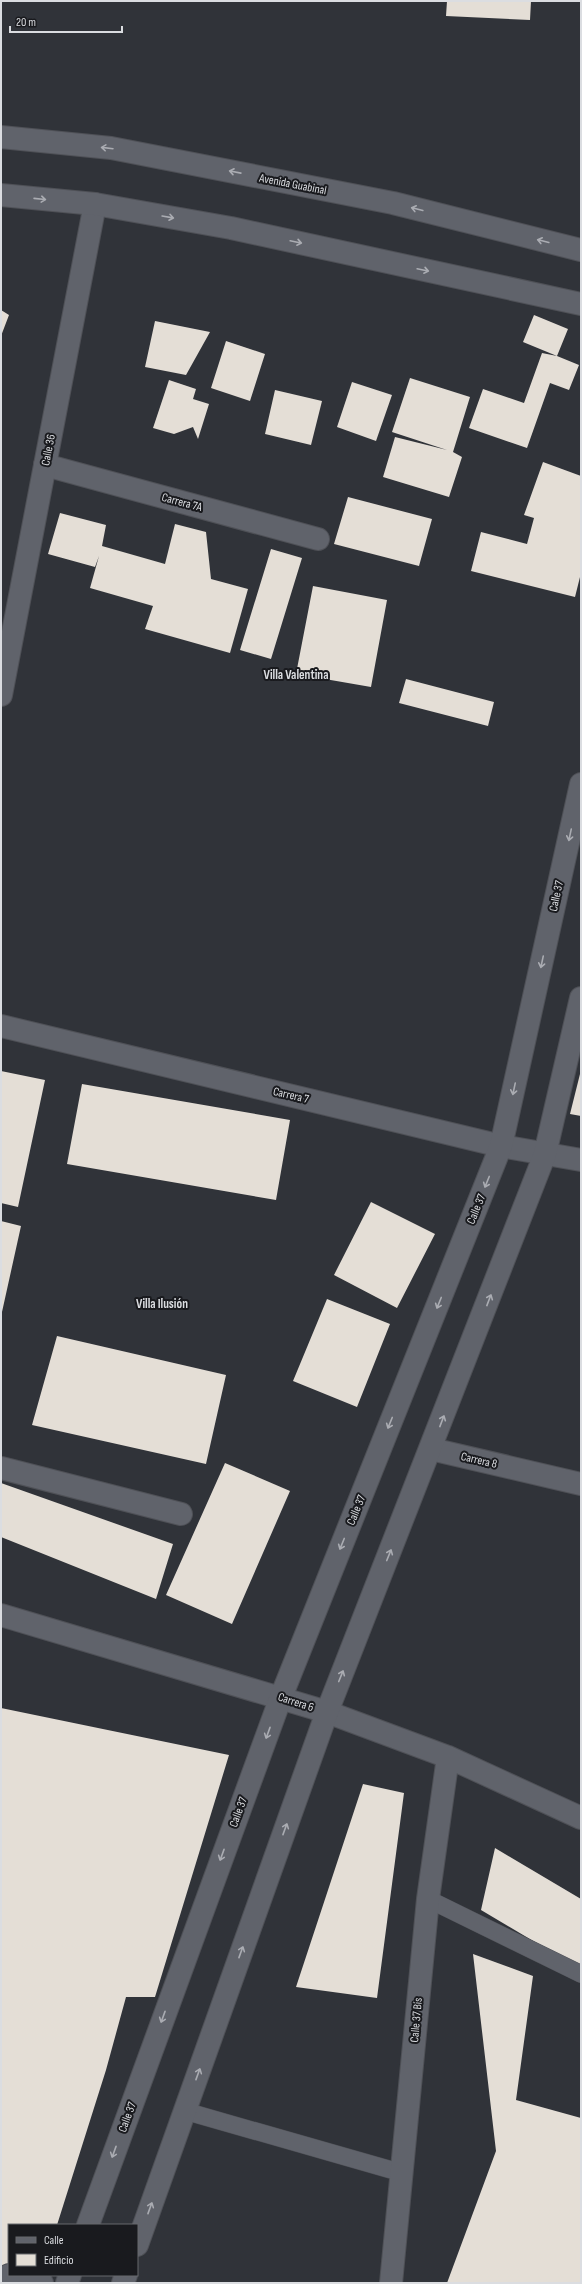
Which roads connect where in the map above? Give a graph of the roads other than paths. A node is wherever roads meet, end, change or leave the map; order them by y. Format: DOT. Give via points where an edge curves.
graph roads {
  1 [pos="1,137"];
  2 [pos="1,194"];
  3 [pos="95,204"];
  4 [pos="581,250"];
  5 [pos="581,304"];
  6 [pos="45,465"];
  7 [pos="318,539"];
  8 [pos="1,695"];
  9 [pos="581,784"];
  10 [pos="581,998"];
  11 [pos="1,1026"];
  12 [pos="502,1146"];
  13 [pos="545,1154"];
  14 [pos="581,1160"];
  15 [pos="431,1449"];
  16 [pos="1,1468"];
  17 [pos="581,1484"];
  18 [pos="181,1514"];
  19 [pos="1,1615"];
  20 [pos="281,1697"];
  21 [pos="327,1712"];
  22 [pos="448,1757"];
  23 [pos="581,1815"];
  24 [pos="428,1899"];
  25 [pos="581,1974"];
  26 [pos="185,2111"];
  27 [pos="402,2173"];
  28 [pos="88,2224"];
  29 [pos="138,2242"];
  30 [pos="13,2276"];
  31 [pos="42,2283"];
  32 [pos="392,2283"];
  4 -- 1 [label="main road, Avenida Guabinal, one-way" via="377,200 111,148"];
  2 -- 3 [label="main road, one-way"];
  3 -- 5 [label="main road, one-way" via="231,228"];
  3 -- 6 [label="main road, Calle 36"];
  6 -- 7 [label="main road, Carrera 7A"];
  6 -- 8 [label="main road, Calle 36"];
  9 -- 12 [label="main road, Calle 37, one-way"];
  10 -- 13 [label="main road"];
  11 -- 12 [label="main road, Carrera 7"];
  12 -- 13 [label="main road, Carrera 7"];
  12 -- 20 [label="main road, Calle 37, one-way"];
  13 -- 14 [label="main road, Carrera 7"];
  15 -- 13 [label="main road, one-way"];
  15 -- 17 [label="main road, Carrera 8"];
  21 -- 15 [label="main road, one-way"];
  16 -- 18 [label="main road"];
  19 -- 20 [label="main road, Carrera 6"];
  20 -- 21 [label="main road, Carrera 6"];
  20 -- 28 [label="main road, Calle 37, one-way"];
  21 -- 22 [label="main road, Carrera 6"];
  26 -- 21 [label="main road, one-way"];
  22 -- 23 [label="main road, Carrera 6"];
  22 -- 24 [label="main road, Calle 37 Bis"];
  24 -- 25 [label="lane"];
  24 -- 27 [label="main road, Calle 37 Bis"];
  26 -- 27 [label="lane"];
  29 -- 26 [label="main road, one-way"];
  27 -- 32 [label="main road, Calle 37 Bis"];
  30 -- 31 [label="main road"];
}
